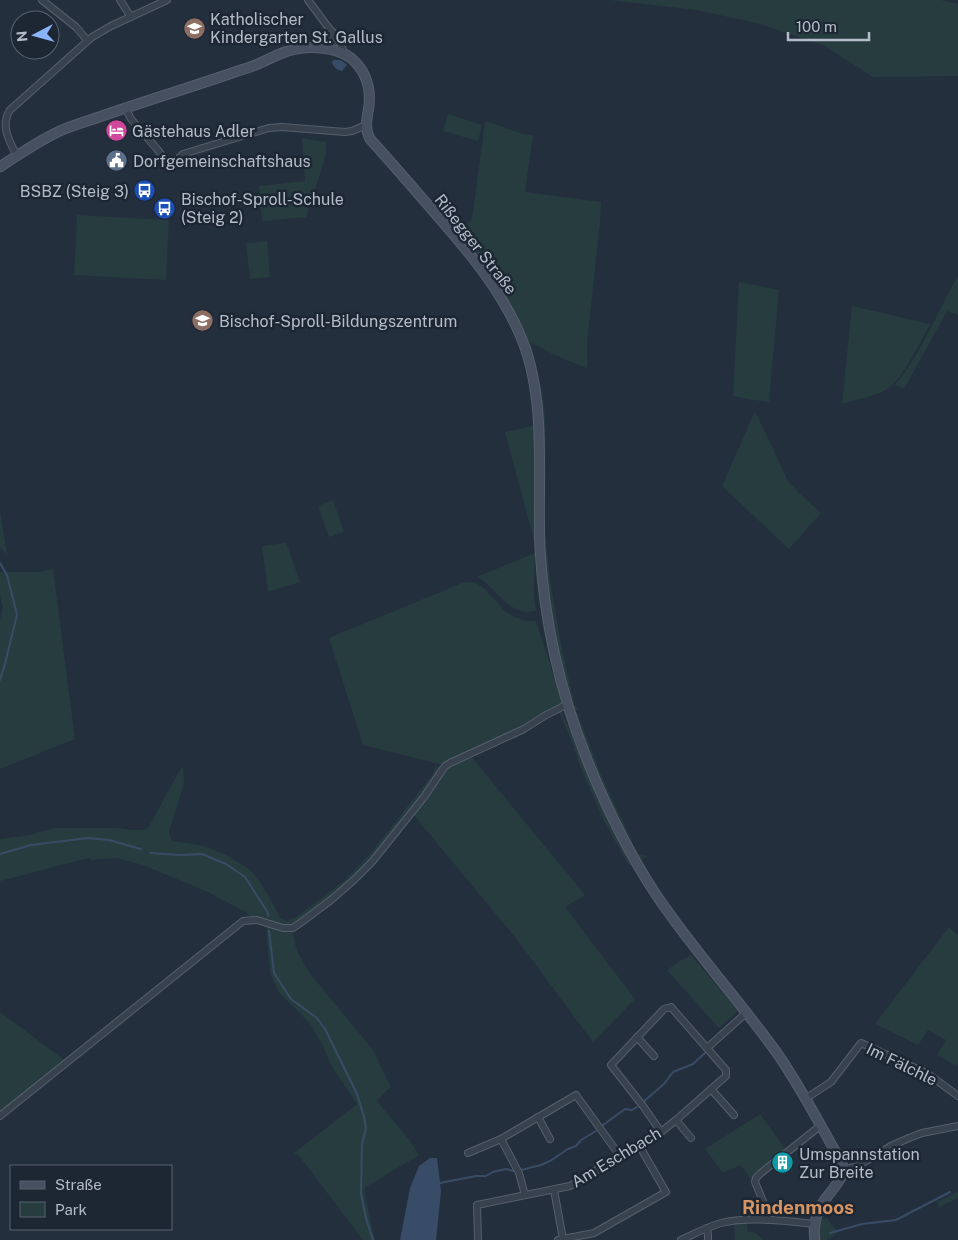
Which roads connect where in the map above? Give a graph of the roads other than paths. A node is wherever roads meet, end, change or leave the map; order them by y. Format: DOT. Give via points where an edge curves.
graph roads {
  1 [pos="42,0"];
  2 [pos="120,0"];
  3 [pos="167,0"];
  4 [pos="308,0"];
  5 [pos="131,17"];
  6 [pos="333,32"];
  7 [pos="87,40"];
  8 [pos="324,48"];
  9 [pos="342,53"];
  10 [pos="125,107"];
  11 [pos="2,119"];
  12 [pos="366,125"];
  13 [pos="17,156"];
  14 [pos="0,167"];
  15 [pos="568,704"];
  16 [pos="746,1013"];
  17 [pos="637,1037"];
  18 [pos="707,1048"];
  19 [pos="654,1056"];
  20 [pos="711,1089"];
  21 [pos="958,1096"];
  22 [pos="806,1099"];
  23 [pos="734,1115"];
  24 [pos="0,1116"];
  25 [pos="538,1117"];
  26 [pos="676,1120"];
  27 [pos="820,1126"];
  28 [pos="958,1126"];
  29 [pos="661,1132"];
  30 [pos="691,1138"];
  31 [pos="501,1139"];
  32 [pos="550,1139"];
  33 [pos="640,1147"];
  34 [pos="468,1152"];
  35 [pos="620,1156"];
  36 [pos="843,1169"];
  37 [pos="554,1190"];
  38 [pos="525,1195"];
  39 [pos="767,1220"];
  40 [pos="814,1224"];
  41 [pos="707,1228"];
  42 [pos="478,1240"];
  43 [pos="560,1240"];
  44 [pos="681,1240"];
  45 [pos="708,1240"];
  46 [pos="815,1240"];
  1 -- 7 [label="street"];
  2 -- 5 [label="street"];
  3 -- 5 [label="street"];
  4 -- 6 [label="street"];
  5 -- 7 [label="street"];
  6 -- 8 [label="street"];
  6 -- 9 [label="street" via="342,46"];
  7 -- 11 [label="street"];
  8 -- 9 [label="street"];
  8 -- 10 [label="street" via="285,52 236,72"];
  9 -- 12 [label="street" via="359,67 369,85"];
  10 -- 12 [label="street" via="131,119 170,166 183,154 269,128 344,132"];
  10 -- 13 [label="street" via="63,129"];
  11 -- 13 [label="street"];
  12 -- 15 [label="street, Rißegger Straße" via="370,139 489,280 522,340 534,384 539,424 539,516 544,592 550,637"];
  13 -- 14 [label="street"];
  15 -- 16 [label="street, Rißegger Straße" via="586,758 637,864 657,896"];
  15 -- 24 [label="street" via="524,729 445,766 372,862 331,900 293,928 257,920 243,921"];
  16 -- 18 [label="street"];
  16 -- 22 [label="street, Rißegger Straße"];
  17 -- 18 [label="street" via="664,1009 671,1007"];
  17 -- 19 [label="street"];
  17 -- 29 [label="street" via="611,1064"];
  18 -- 20 [label="street, Am Eschbach" via="726,1070 726,1076"];
  20 -- 23 [label="street"];
  20 -- 26 [label="street, Am Eschbach"];
  21 -- 22 [label="street, Im Fälchle" via="928,1074 861,1044 831,1082"];
  22 -- 27 [label="street, Rißegger Straße"];
  25 -- 31 [label="street"];
  25 -- 32 [label="street"];
  25 -- 35 [label="street" via="576,1095"];
  26 -- 29 [label="street, Am Eschbach"];
  26 -- 30 [label="street, Am Eschbach"];
  27 -- 36 [label="street, Rißegger Straße"];
  27 -- 39 [label="street" via="756,1178"];
  28 -- 36 [label="street" via="922,1133 891,1146 856,1167"];
  29 -- 33 [label="street, Am Eschbach"];
  31 -- 34 [label="street"];
  31 -- 38 [label="street" via="519,1173"];
  33 -- 35 [label="street, Am Eschbach"];
  33 -- 43 [label="street" via="666,1192 594,1232"];
  35 -- 37 [label="street, Am Eschbach" via="570,1186"];
  36 -- 40 [label="street" via="842,1176 817,1212"];
  37 -- 38 [label="street, Am Eschbach"];
  37 -- 43 [label="street, Am Eschbach"];
  38 -- 42 [label="street, Am Eschbach" via="477,1205"];
  39 -- 40 [label="street"];
  39 -- 41 [label="street" via="729,1222"];
  40 -- 46 [label="street"];
  41 -- 44 [label="street"];
  41 -- 45 [label="street"];
}
